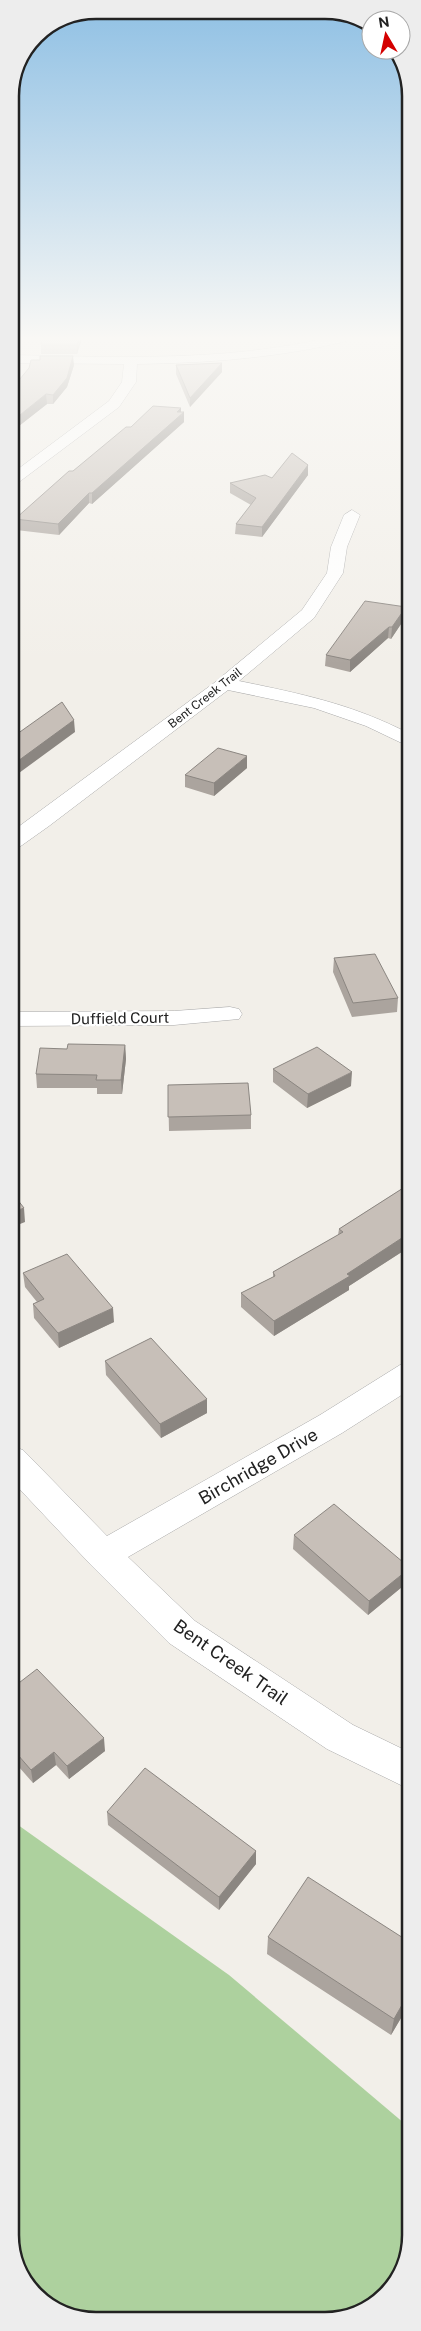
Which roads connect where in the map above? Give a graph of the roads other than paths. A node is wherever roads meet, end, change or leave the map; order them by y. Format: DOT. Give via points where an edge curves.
graph roads {
  1 [pos="57,447"];
  2 [pos="19,475"];
  3 [pos="352,515"];
  4 [pos="225,684"];
  5 [pos="402,737"];
  6 [pos="19,837"];
  7 [pos="230,1014"];
  8 [pos="19,1019"];
  9 [pos="402,1379"];
  10 [pos="19,1468"];
  11 [pos="103,1555"];
  12 [pos="402,1768"];
  1 -- 2 [label="street"];
  3 -- 4 [label="street, Bent Creek Trail" via="339,546 334,573 308,614"];
  4 -- 5 [label="street" via="320,704 373,722"];
  4 -- 6 [label="street, Bent Creek Trail"];
  7 -- 8 [label="street, Duffield Court" via="174,1018"];
  9 -- 11 [label="street, Birchridge Drive" via="331,1424"];
  10 -- 11 [label="street, Bent Creek Trail"];
  11 -- 12 [label="street, Bent Creek Trail" via="182,1632 340,1737"];
}
